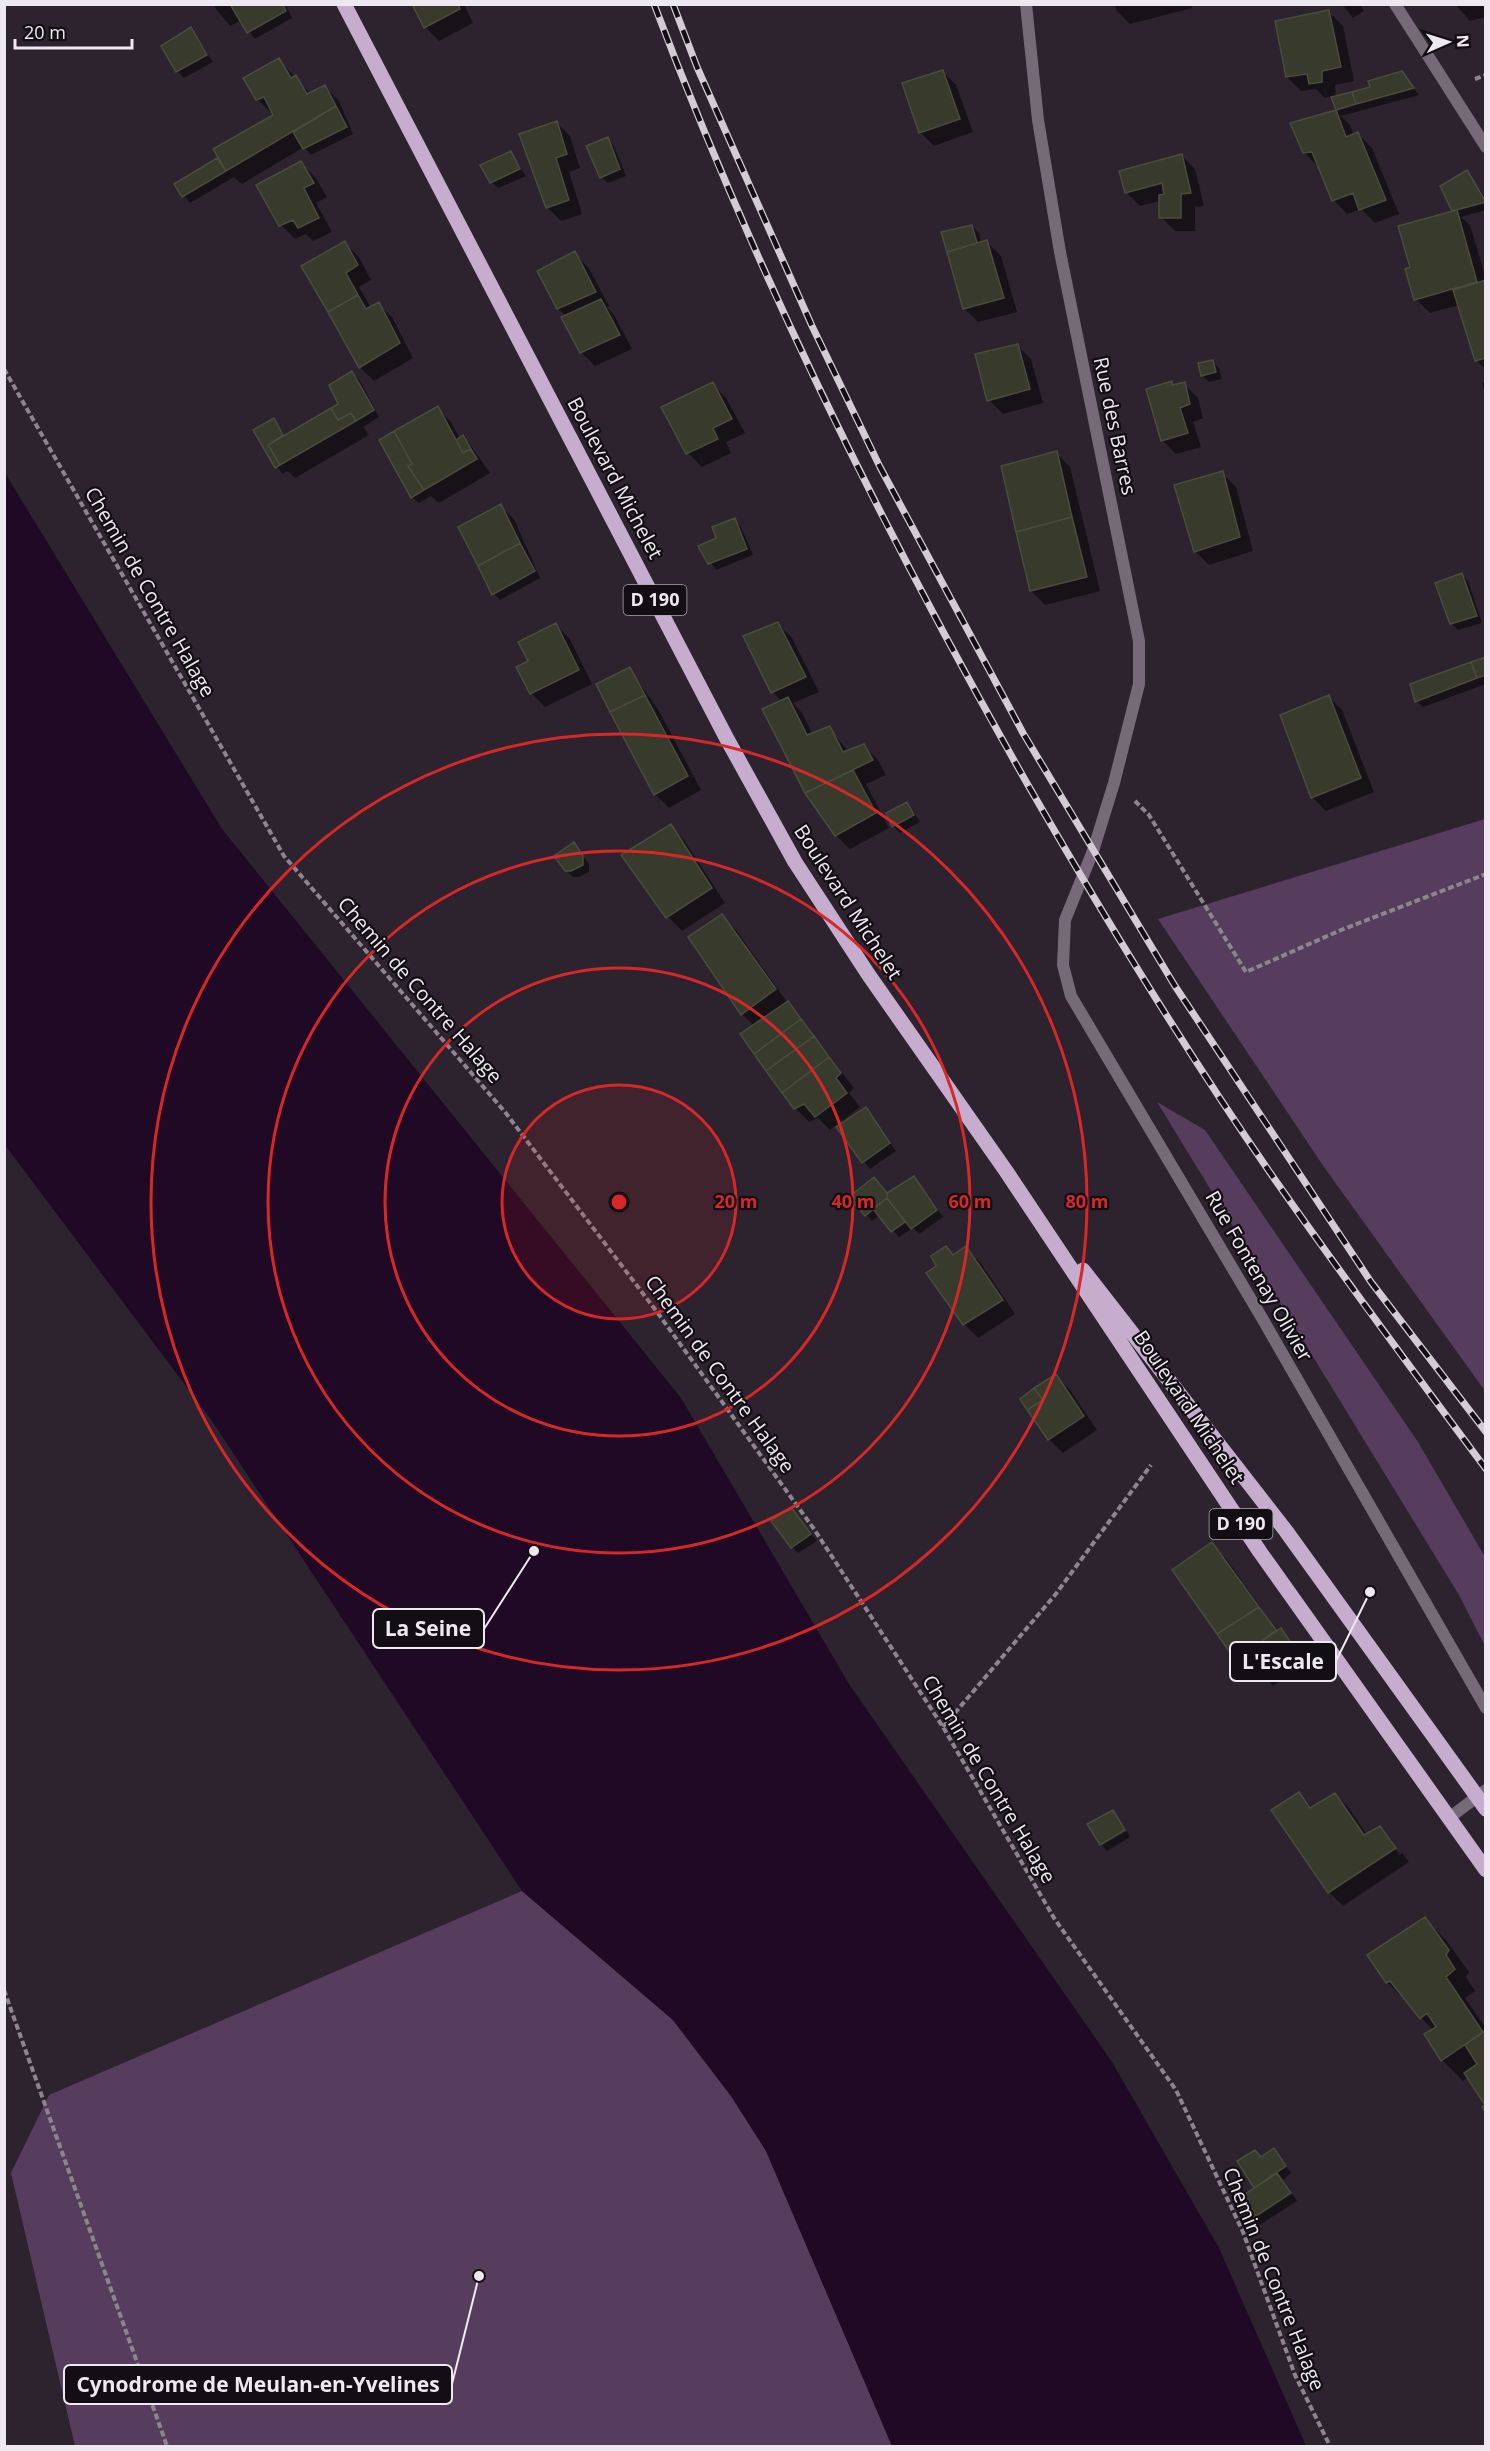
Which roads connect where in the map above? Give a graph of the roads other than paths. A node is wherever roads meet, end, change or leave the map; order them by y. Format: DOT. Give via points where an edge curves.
graph roads {
  1 [pos="344,4"];
  2 [pos="1026,4"];
  3 [pos="1395,4"];
  4 [pos="1485,147"];
  5 [pos="1092,851"];
  6 [pos="1006,1171"];
  7 [pos="1485,1708"];
  8 [pos="1483,1799"];
  9 [pos="1449,1818"];
  10 [pos="1485,1870"];
  1 -- 6 [label="main road, Boulevard Michelet / D 190" via="783,842 862,965"];
  2 -- 5 [label="street, Rue des Barres" via="1038,120 1060,252 1139,641 1138,684 1114,783"];
  3 -- 4 [label="street"];
  5 -- 7 [label="street, Rue Fontenay Olivier" via="1065,920 1063,965 1071,996 1262,1318"];
  6 -- 8 [label="main road, Boulevard Michelet / D 190" via="1286,1531"];
  6 -- 9 [label="main road, Boulevard Michelet / D 190" via="1260,1552"];
  8 -- 9 [label="street"];
  9 -- 10 [label="main road, Boulevard Michelet / D 190"];
}
